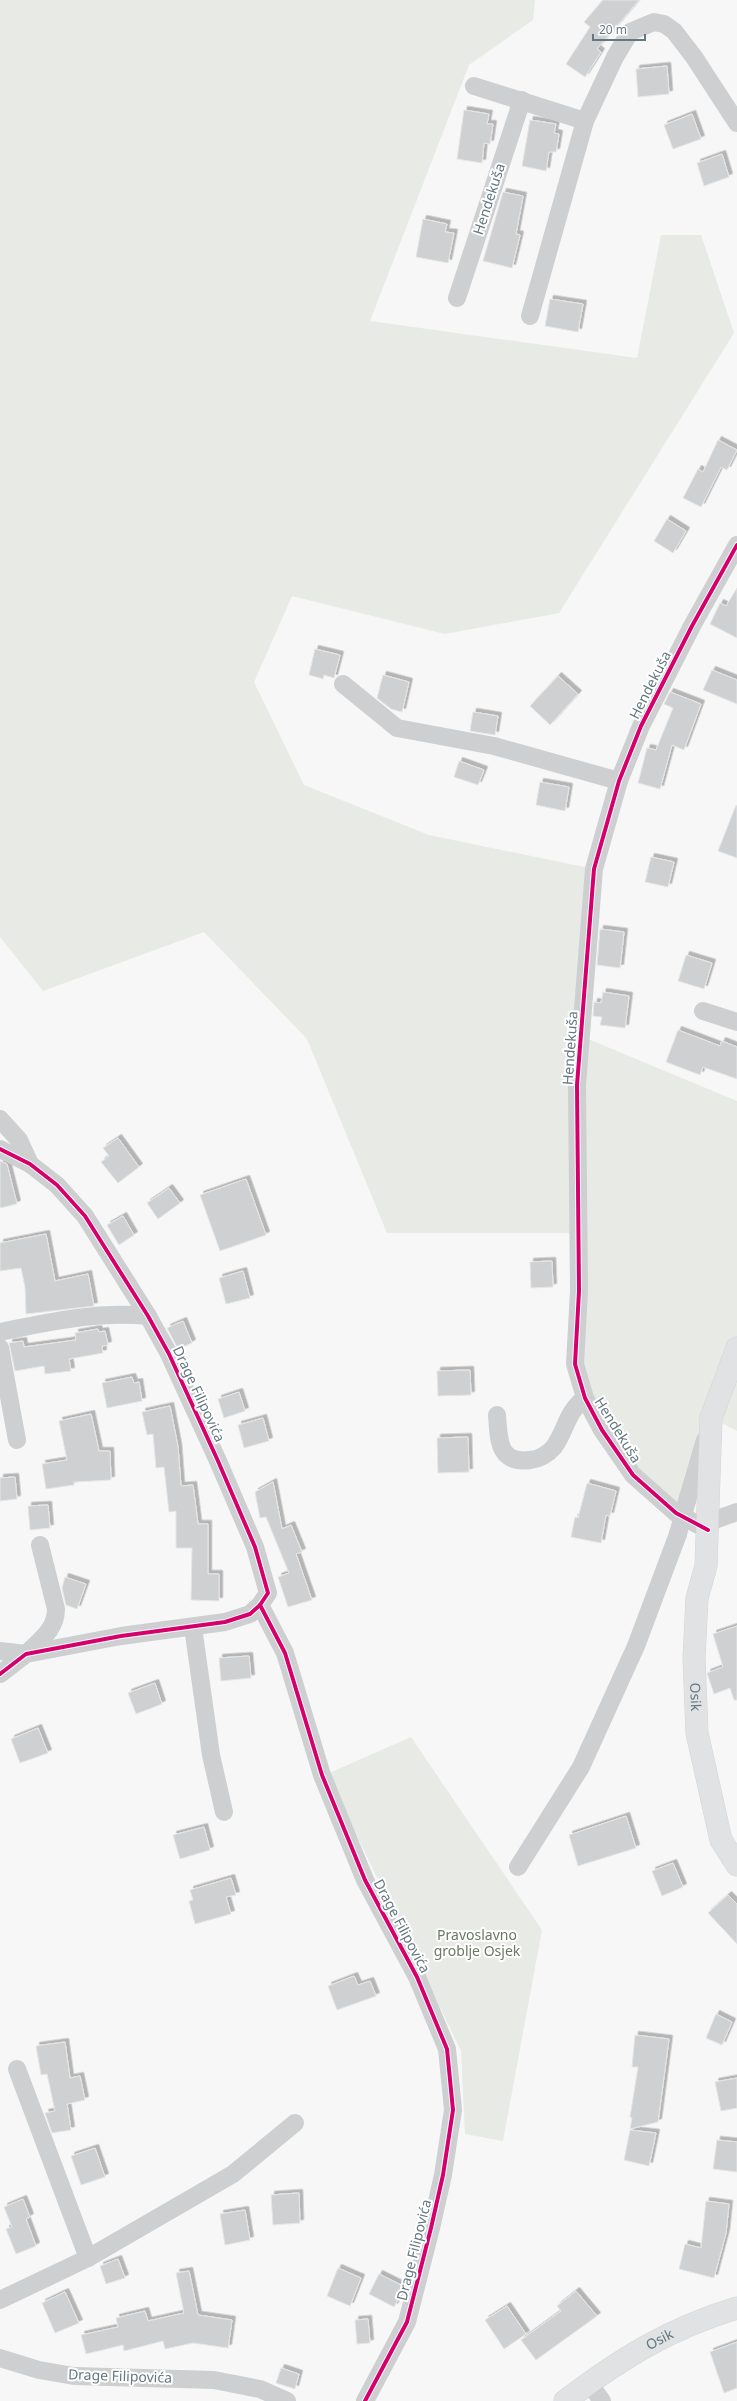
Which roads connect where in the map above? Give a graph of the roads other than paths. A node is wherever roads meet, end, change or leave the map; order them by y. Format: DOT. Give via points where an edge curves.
graph roads {
  1 [pos="474,86"];
  2 [pos="522,100"];
  3 [pos="585,121"];
  4 [pos="737,123"];
  5 [pos="457,298"];
  6 [pos="530,316"];
  7 [pos="737,545"];
  8 [pos="343,684"];
  9 [pos="619,781"];
  10 [pos="702,1011"];
  11 [pos="737,1022"];
  12 [pos="0,1119"];
  13 [pos="0,1149"];
  14 [pos="30,1164"];
  15 [pos="148,1316"];
  16 [pos="0,1332"];
  17 [pos="0,1348"];
  18 [pos="737,1348"];
  19 [pos="585,1398"];
  20 [pos="497,1415"];
  21 [pos="711,1418"];
  22 [pos="17,1440"];
  23 [pos="737,1512"];
  24 [pos="709,1526"];
  25 [pos="40,1545"];
  26 [pos="260,1605"];
  27 [pos="193,1627"];
  28 [pos="0,1651"];
  29 [pos="26,1654"];
  30 [pos="0,1674"];
  31 [pos="224,1812"];
  32 [pos="737,1865"];
  33 [pos="518,1867"];
  34 [pos="16,2068"];
  35 [pos="295,2123"];
  36 [pos="88,2258"];
  37 [pos="0,2300"];
  38 [pos="737,2308"];
  39 [pos="0,2358"];
  40 [pos="589,2383"];
  41 [pos="287,2401"];
  42 [pos="364,2401"];
  43 [pos="565,2401"];
  44 [pos="602,2401"];
  1 -- 2 [label="street"];
  2 -- 3 [label="street"];
  2 -- 5 [label="street, Hendekuša"];
  3 -- 4 [label="street" via="615,57 630,32 654,22 664,24 674,31"];
  3 -- 6 [label="street"];
  7 -- 9 [label="street, Hendekuša" via="641,726"];
  8 -- 9 [label="street" via="397,728 494,746"];
  9 -- 19 [label="street, Hendekuša" via="594,869 578,1085 579,1291 575,1364"];
  10 -- 11 [label="street"];
  12 -- 14 [label="street, Drage Filipovića" via="19,1140"];
  13 -- 14 [label="street, Drage Filipovića"];
  14 -- 15 [label="street, Drage Filipovića" via="57,1185 85,1216"];
  15 -- 16 [label="street" via="121,1314 50,1322"];
  15 -- 26 [label="street, Drage Filipovića" via="189,1396 255,1547 268,1593"];
  17 -- 22 [label="street"];
  18 -- 21 [label="main road, Osik"];
  19 -- 20 [label="street" via="575,1406 553,1447 535,1460 518,1462 506,1454 499,1441"];
  19 -- 24 [label="street, Hendekuša" via="602,1430 633,1474 676,1513"];
  21 -- 24 [label="main road, Osik"];
  21 -- 33 [label="street, bridge" via="678,1534 636,1646 581,1768"];
  23 -- 24 [label="street"];
  24 -- 32 [label="main road, Osik" via="706,1566 697,1598 694,1650 697,1733 721,1840"];
  25 -- 29 [label="street" via="56,1609 56,1620 52,1628"];
  26 -- 27 [label="street" via="250,1614 226,1622"];
  26 -- 42 [label="street, Drage Filipovića" via="285,1652 322,1775 365,1880 417,1977 447,2049 453,2110 443,2175 431,2228 407,2322"];
  27 -- 29 [label="street" via="121,1636"];
  27 -- 31 [label="street" via="211,1756"];
  28 -- 29 [label="street"];
  29 -- 30 [label="street"];
  34 -- 36 [label="street"];
  35 -- 36 [label="street" via="233,2174"];
  36 -- 37 [label="street"];
  38 -- 40 [label="main road, Osik" via="702,2319 666,2335 631,2354"];
  39 -- 41 [label="street, Drage Filipovića" via="38,2370 74,2376 214,2380 260,2389"];
  40 -- 43 [label="main road, Osik"];
  40 -- 44 [label="street"];
}
